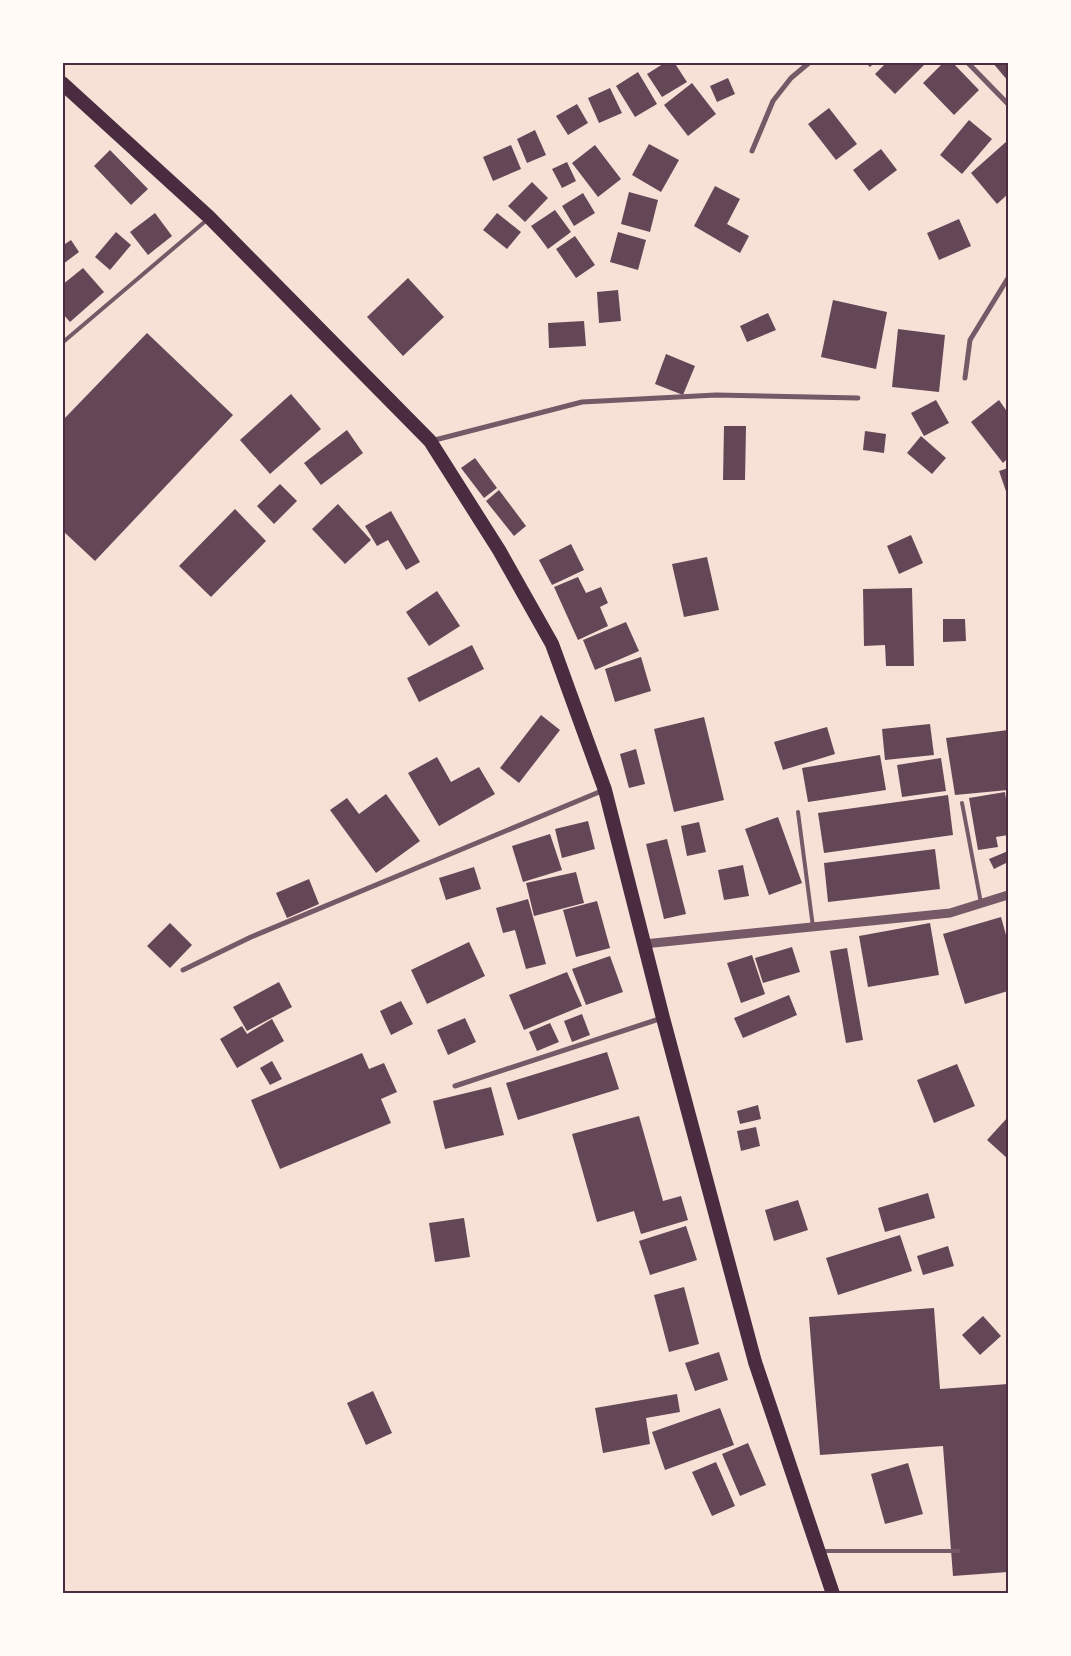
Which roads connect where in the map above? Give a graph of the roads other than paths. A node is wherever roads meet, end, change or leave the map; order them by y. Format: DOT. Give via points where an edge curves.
graph roads {
  1 [pos="810,62"];
  2 [pos="967,62"];
  3 [pos="62,83"];
  4 [pos="1008,104"];
  5 [pos="752,151"];
  6 [pos="210,217"];
  7 [pos="1008,278"];
  8 [pos="62,343"];
  9 [pos="965,378"];
  10 [pos="858,398"];
  11 [pos="430,441"];
  12 [pos="605,790"];
  13 [pos="962,803"];
  14 [pos="798,812"];
  15 [pos="1008,895"];
  16 [pos="981,903"];
  17 [pos="812,927"];
  18 [pos="644,944"];
  19 [pos="183,970"];
  20 [pos="663,1018"];
  21 [pos="455,1086"];
  22 [pos="819,1551"];
  23 [pos="958,1551"];
  24 [pos="833,1594"];
  1 -- 5 [label="street" via="791,78 773,101"];
  2 -- 4 [label="street"];
  3 -- 6 [label="highway"];
  6 -- 8 [label="lane"];
  6 -- 11 [label="highway"];
  7 -- 9 [label="street" via="970,340"];
  10 -- 11 [label="street" via="716,395 582,402"];
  11 -- 12 [label="highway" via="499,550 552,644"];
  12 -- 18 [label="highway"];
  12 -- 19 [label="street" via="251,937"];
  13 -- 16 [label="lane"];
  14 -- 17 [label="lane"];
  15 -- 16 [label="street"];
  16 -- 17 [label="street" via="950,913"];
  17 -- 18 [label="street"];
  18 -- 20 [label="highway"];
  20 -- 21 [label="street"];
  20 -- 22 [label="highway" via="755,1362"];
  22 -- 23 [label="lane"];
  22 -- 24 [label="highway"];
}
